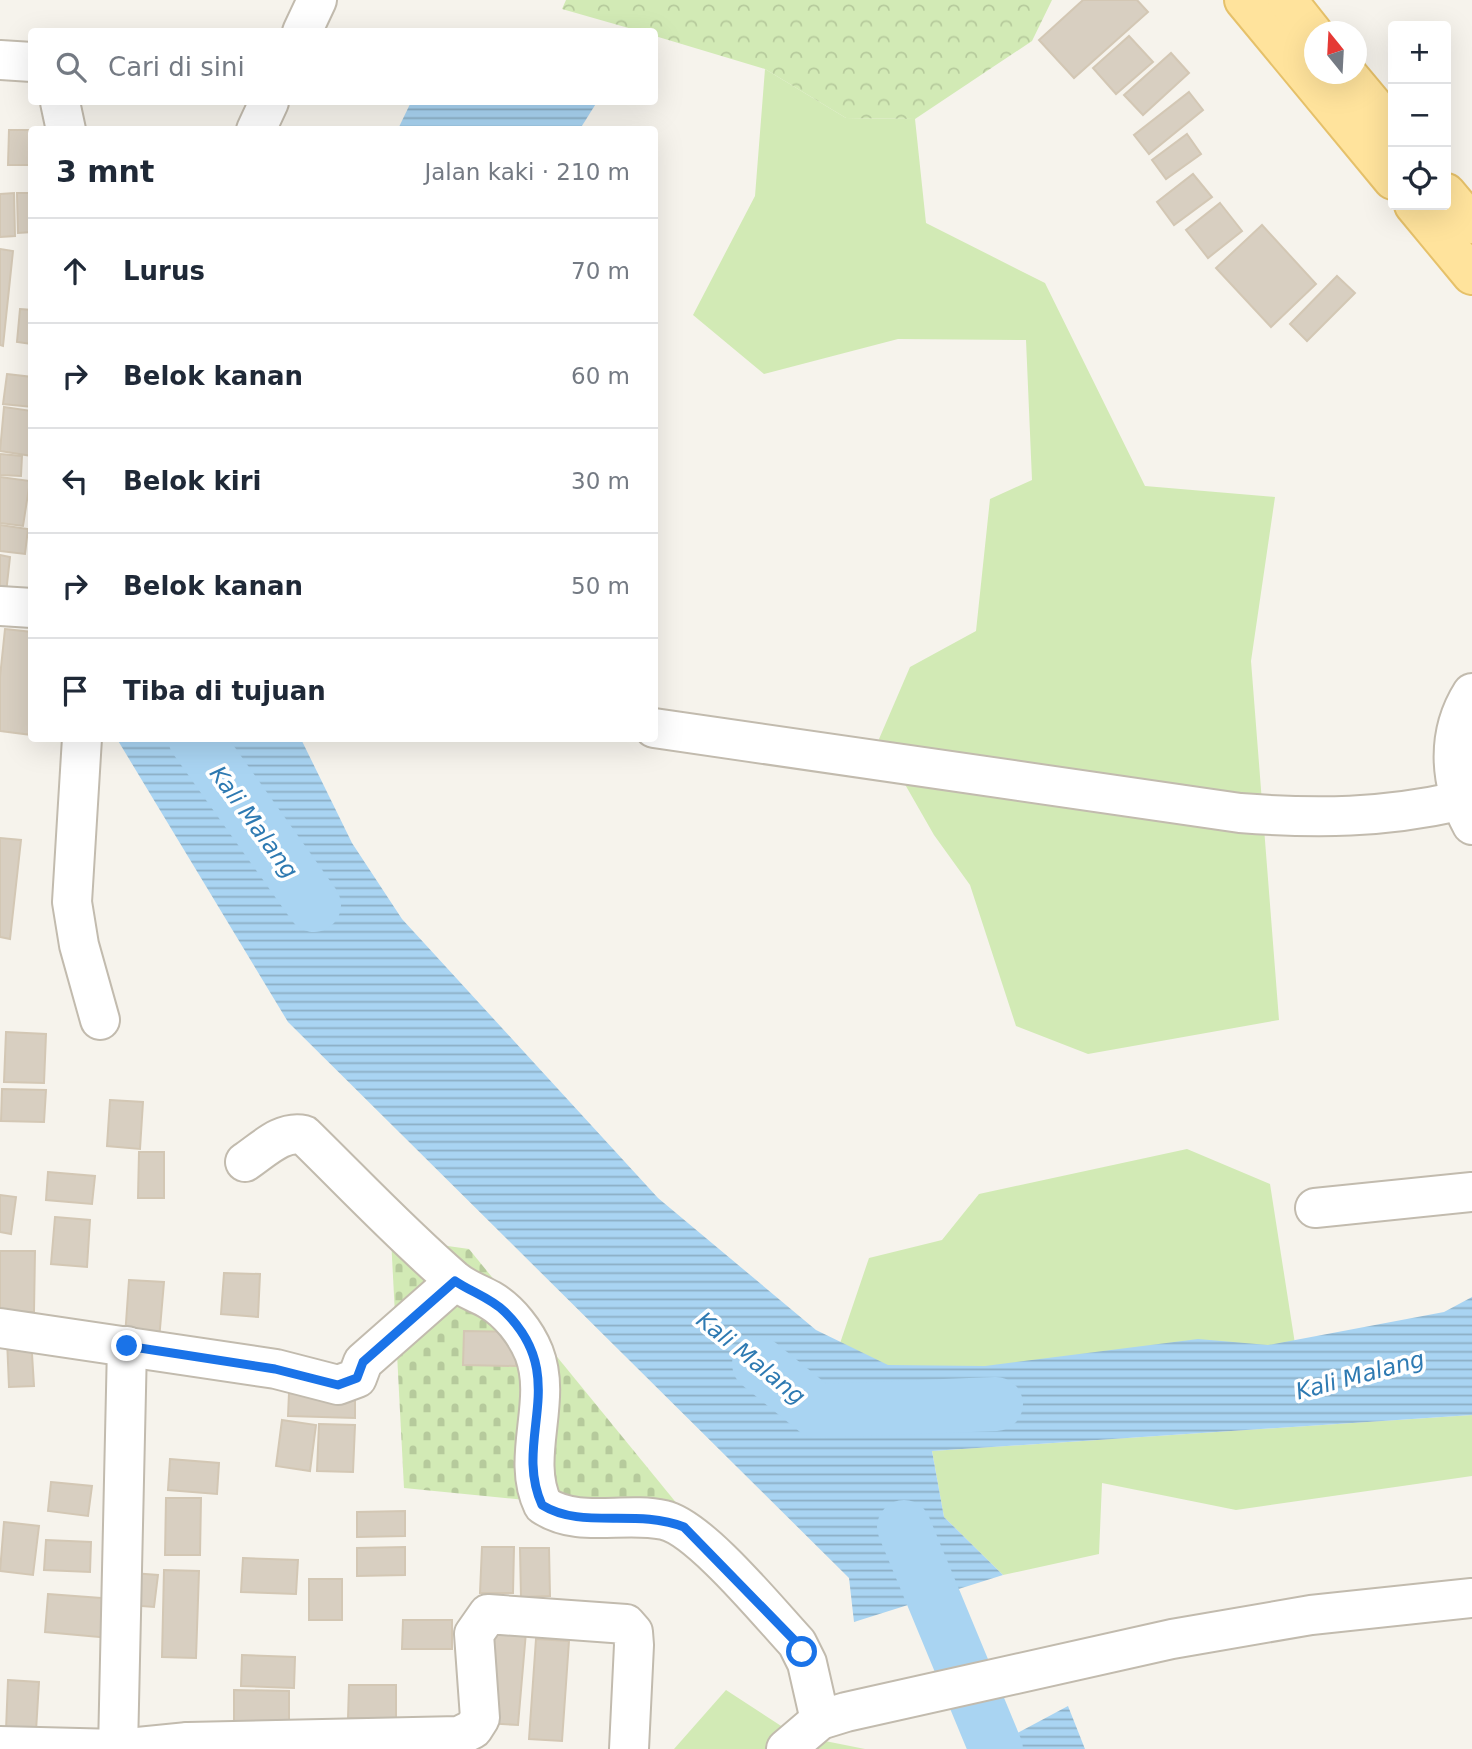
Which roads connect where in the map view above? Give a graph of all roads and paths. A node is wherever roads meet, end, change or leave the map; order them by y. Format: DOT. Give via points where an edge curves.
graph roads {
  1 [pos="317,0"];
  2 [pos="1244,0"];
  3 [pos="1287,0"];
  4 [pos="1304,21"];
  5 [pos="304,28"];
  6 [pos="0,60"];
  7 [pos="28,62"];
  8 [pos="1355,84"];
  9 [pos="61,105"];
  10 [pos="268,105"];
  11 [pos="1388,123"];
  12 [pos="65,126"];
  13 [pos="258,126"];
  14 [pos="1388,174"];
  15 [pos="1451,199"];
  16 [pos="1418,210"];
  17 [pos="1472,224"];
  18 [pos="1472,275"];
  19 [pos="0,606"];
  20 [pos="28,608"];
  21 [pos="1472,693"];
  22 [pos="658,729"];
  23 [pos="82,742"];
  24 [pos="1465,813"];
  25 [pos="100,1020"];
  26 [pos="245,1162"];
  27 [pos="1472,1192"];
  28 [pos="1315,1208"];
  29 [pos="455,1281"];
  30 [pos="0,1328"];
  31 [pos="127,1346"];
  32 [pos="1472,1598"];
  33 [pos="833,1716"];
  34 [pos="0,1745"];
  35 [pos="188,1746"];
  36 [pos="87,1749"];
  37 [pos="118,1749"];
  38 [pos="629,1749"];
  39 [pos="786,1749"];
  1 -- 5 [label="street"];
  2 -- 14 [label="main road"];
  3 -- 4 [label="main road"];
  6 -- 7 [label="street"];
  8 -- 11 [label="main road"];
  9 -- 12 [label="street"];
  10 -- 13 [label="street"];
  15 -- 17 [label="main road"];
  16 -- 18 [label="main road"];
  19 -- 20 [label="street"];
  21 -- 24 [label="street" via="1459,713 1453,749"];
  22 -- 24 [label="street" via="1240,813 1307,818"];
  23 -- 25 [label="street" via="72,902"];
  26 -- 29 [label="street" via="284,1136 304,1135"];
  27 -- 28 [label="street"];
  29 -- 31 [label="street" via="363,1362 357,1378 338,1385 275,1369"];
  29 -- 33 [label="street" via="505,1311 534,1354 538,1411 533,1472 542,1505 572,1518 639,1516 690,1531 797,1643"];
  30 -- 31 [label="street"];
  31 -- 37 [label="street"];
  32 -- 33 [label="street" via="1311,1615 1172,1639"];
  33 -- 39 [label="street"];
  34 -- 36 [label="street"];
  35 -- 37 [label="street"];
  35 -- 38 [label="street" via="459,1736 473,1729 480,1718 474,1634 488,1614 626,1623 633,1632 634,1645"];
  36 -- 37 [label="street"];
}
